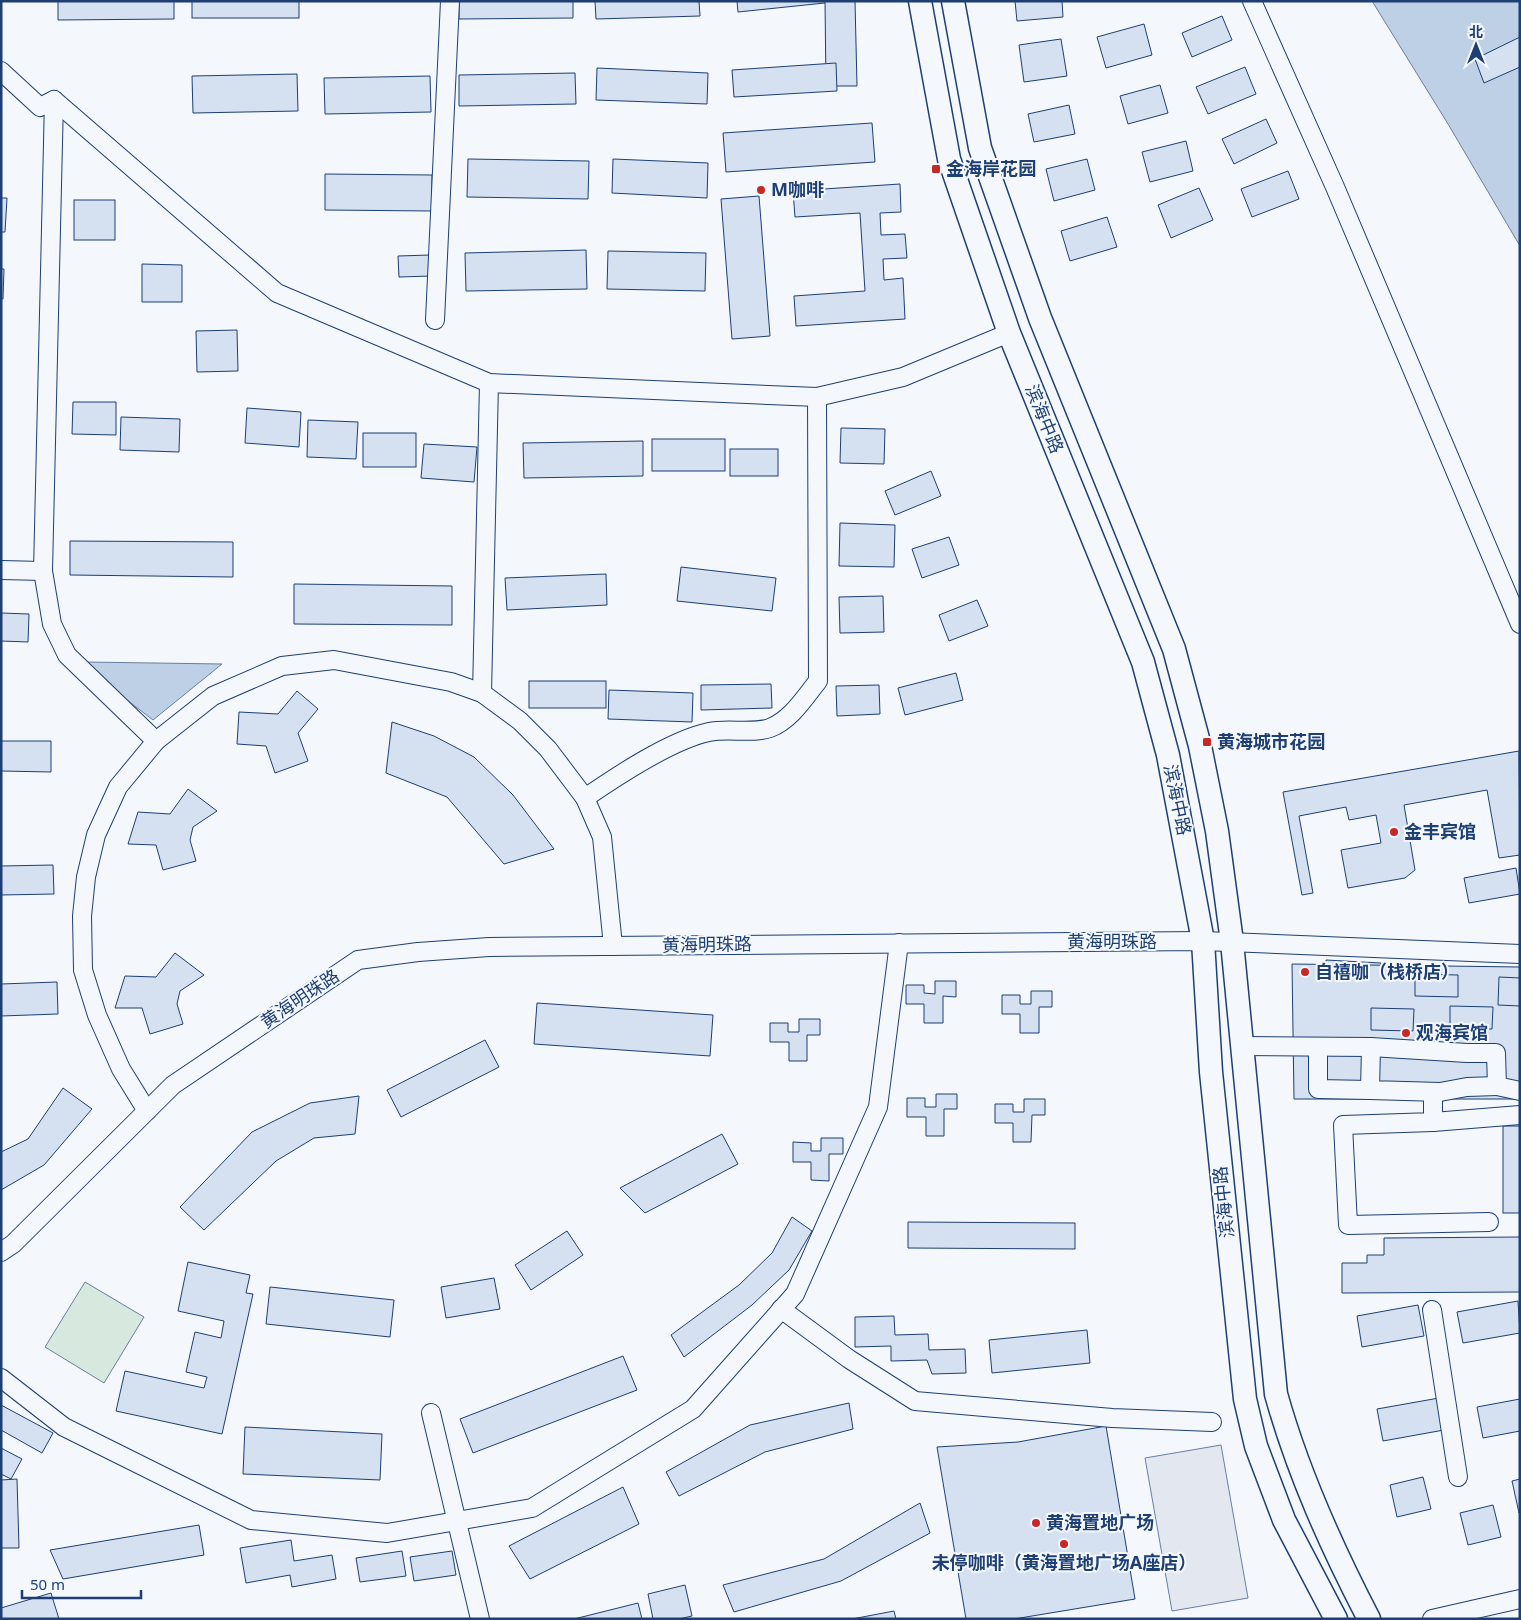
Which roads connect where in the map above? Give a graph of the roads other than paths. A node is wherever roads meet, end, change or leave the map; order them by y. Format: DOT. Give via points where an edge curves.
graph roads {
  1 [pos="450,1"];
  2 [pos="920,1"];
  3 [pos="954,1"];
  4 [pos="1252,1"];
  5 [pos="1,70"];
  6 [pos="54,100"];
  7 [pos="435,320"];
  8 [pos="1010,333"];
  9 [pos="490,383"];
  10 [pos="817,397"];
  11 [pos="1,570"];
  12 [pos="43,571"];
  13 [pos="1520,624"];
  14 [pos="482,693"];
  15 [pos="156,741"];
  16 [pos="586,798"];
  17 [pos="1203,941"];
  18 [pos="1232,942"];
  19 [pos="899,943"];
  20 [pos="613,946"];
  21 [pos="1520,954"];
  22 [pos="1241,1046"];
  23 [pos="1318,1047"];
  24 [pos="1371,1047"];
  25 [pos="1497,1086"];
  26 [pos="1370,1090"];
  27 [pos="1520,1091"];
  28 [pos="1433,1092"];
  29 [pos="147,1111"];
  30 [pos="1520,1115"];
  31 [pos="1433,1122"];
  32 [pos="1489,1222"];
  33 [pos="1,1252"];
  34 [pos="781,1310"];
  35 [pos="1432,1310"];
  36 [pos="1,1378"];
  37 [pos="431,1413"];
  38 [pos="1212,1422"];
  39 [pos="1458,1477"];
  40 [pos="457,1521"];
  41 [pos="1520,1598"];
  42 [pos="480,1619"];
  43 [pos="1336,1619"];
  44 [pos="1369,1619"];
  45 [pos="1432,1619"];
  1 -- 7 [label="street"];
  2 -- 8 [label="main road, 滨海中路" via="949,158"];
  3 -- 18 [label="main road, 滨海中路" via="980,148 1040,318 1174,649 1200,746 1215,822"];
  4 -- 13 [label="street" via="1335,187"];
  5 -- 6 [label="street" via="40,107"];
  6 -- 9 [label="street" via="277,293"];
  6 -- 12 [label="street"];
  8 -- 10 [label="street" via="903,377"];
  8 -- 17 [label="main road, 滨海中路" via="1143,662 1170,765"];
  9 -- 10 [label="street"];
  9 -- 14 [label="street"];
  10 -- 16 [label="street" via="818,681 791,714 770,728 709,732 675,745 621,773"];
  11 -- 12 [label="street"];
  12 -- 15 [label="street" via="52,624 67,655"];
  14 -- 15 [label="street" via="451,682 334,660 282,666 213,696"];
  14 -- 16 [label="street" via="520,721 541,742"];
  15 -- 29 [label="street" via="118,787 96,835 86,878 82,916 83,970 97,1015 121,1069"];
  16 -- 20 [label="street" via="602,837"];
  17 -- 18 [label="street, 黄海明珠路"];
  17 -- 19 [label="street, 黄海明珠路"];
  17 -- 43 [label="main road, 滨海中路" via="1210,1072 1245,1399 1256,1446 1284,1520"];
  18 -- 21 [label="street, 黄海明珠路"];
  18 -- 22 [label="main road, 滨海中路"];
  19 -- 20 [label="street, 黄海明珠路"];
  19 -- 34 [label="street" via="878,1107 794,1294"];
  20 -- 29 [label="street, 黄海明珠路" via="489,947 358,960 173,1085"];
  22 -- 23 [label="street"];
  22 -- 44 [label="main road, 滨海中路" via="1276,1394 1314,1504"];
  23 -- 24 [label="street"];
  23 -- 26 [label="street" via="1318,1089"];
  24 -- 25 [label="street" via="1496,1053"];
  24 -- 26 [label="street"];
  25 -- 27 [label="street"];
  25 -- 28 [label="street"];
  26 -- 28 [label="street"];
  28 -- 31 [label="street"];
  29 -- 33 [label="street, 黄海明珠路" via="13,1244"];
  30 -- 31 [label="street"];
  31 -- 32 [label="street" via="1343,1125 1348,1225"];
  34 -- 38 [label="street" via="915,1402 1112,1418"];
  34 -- 40 [label="street" via="693,1409 532,1508"];
  35 -- 39 [label="street"];
  36 -- 40 [label="street" via="64,1427 251,1520 387,1533"];
  37 -- 40 [label="street"];
  40 -- 42 [label="street"];
  41 -- 45 [label="street"];
}
